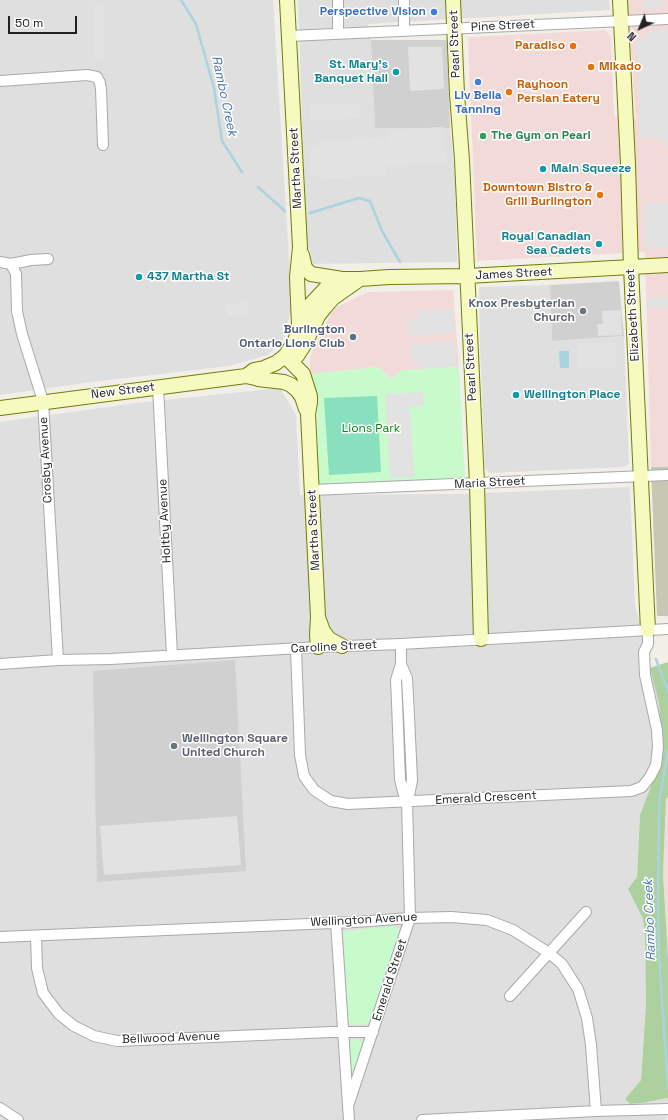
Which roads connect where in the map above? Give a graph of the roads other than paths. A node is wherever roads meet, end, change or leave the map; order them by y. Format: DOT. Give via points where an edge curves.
graph roads {
  1 [pos="287,0"];
  2 [pos="338,0"];
  3 [pos="404,0"];
  4 [pos="453,0"];
  5 [pos="620,0"];
  6 [pos="668,19"];
  7 [pos="621,21"];
  8 [pos="455,29"];
  9 [pos="404,31"];
  10 [pos="338,34"];
  11 [pos="289,36"];
  12 [pos="0,81"];
  13 [pos="103,145"];
  14 [pos="300,247"];
  15 [pos="48,260"];
  16 [pos="0,262"];
  17 [pos="11,264"];
  18 [pos="668,265"];
  19 [pos="630,267"];
  20 [pos="467,276"];
  21 [pos="342,279"];
  22 [pos="360,279"];
  23 [pos="298,335"];
  24 [pos="288,359"];
  25 [pos="252,378"];
  26 [pos="158,387"];
  27 [pos="43,401"];
  28 [pos="0,408"];
  29 [pos="308,414"];
  30 [pos="668,475"];
  31 [pos="640,476"];
  32 [pos="477,484"];
  33 [pos="312,490"];
  34 [pos="318,617"];
  35 [pos="668,629"];
  36 [pos="648,630"];
  37 [pos="481,639"];
  38 [pos="401,644"];
  39 [pos="342,646"];
  40 [pos="318,647"];
  41 [pos="296,649"];
  42 [pos="172,655"];
  43 [pos="58,660"];
  44 [pos="0,664"];
  45 [pos="407,801"];
  46 [pos="586,912"];
  47 [pos="410,918"];
  48 [pos="336,922"];
  49 [pos="36,936"];
  50 [pos="0,937"];
  51 [pos="549,953"];
  52 [pos="510,996"];
  53 [pos="343,1031"];
  54 [pos="373,1032"];
  55 [pos="348,1106"];
  56 [pos="0,1108"];
  57 [pos="664,1109"];
  58 [pos="596,1111"];
  59 [pos="18,1120"];
  60 [pos="349,1120"];
  61 [pos="422,1120"];
  1 -- 11 [label="street, Martha Street"];
  2 -- 10 [label="street"];
  3 -- 9 [label="street"];
  4 -- 8 [label="street, Pearl Street"];
  5 -- 7 [label="street, Elizabeth Street"];
  6 -- 7 [label="street, Pine Street"];
  7 -- 8 [label="street, Pine Street"];
  7 -- 19 [label="street, Elizabeth Street"];
  8 -- 9 [label="street, Pine Street"];
  8 -- 20 [label="street, Pearl Street" via="456,94 462,160"];
  9 -- 10 [label="street, Pine Street"];
  10 -- 11 [label="street, Pine Street"];
  11 -- 14 [label="street, Martha Street"];
  12 -- 13 [label="street" via="87,75 97,77 101,89"];
  14 -- 21 [label="street, James Street" via="308,272 316,276"];
  14 -- 23 [label="street, Martha Street"];
  15 -- 17 [label="street"];
  16 -- 17 [label="street"];
  17 -- 27 [label="street, Crosby Avenue" via="16,274 17,312 22,334"];
  18 -- 19 [label="street, James Street"];
  19 -- 20 [label="street, James Street"];
  19 -- 31 [label="street, Elizabeth Street"];
  20 -- 22 [label="street, James Street"];
  20 -- 32 [label="street, Pearl Street"];
  21 -- 22 [label="street, James Street"];
  21 -- 23 [label="street" via="315,298 306,312"];
  22 -- 24 [label="street" via="324,307 299,353"];
  23 -- 24 [label="street"];
  24 -- 25 [label="street, New Street" via="273,374"];
  24 -- 29 [label="street" via="303,374 310,402"];
  25 -- 26 [label="street, New Street"];
  25 -- 29 [label="street" via="291,385 302,397"];
  26 -- 27 [label="street, New Street"];
  26 -- 42 [label="street, Holtby Avenue"];
  27 -- 28 [label="street, New Street"];
  27 -- 43 [label="street, Crosby Avenue"];
  29 -- 33 [label="street, Martha Street"];
  30 -- 31 [label="street, Maria Street"];
  31 -- 32 [label="street, Maria Street"];
  31 -- 36 [label="street, Elizabeth Street"];
  32 -- 33 [label="street, Maria Street"];
  32 -- 37 [label="street, Pearl Street"];
  33 -- 34 [label="street, Martha Street"];
  34 -- 39 [label="street" via="322,631 329,639"];
  34 -- 40 [label="street, Martha Street"];
  35 -- 36 [label="street, Caroline Street"];
  36 -- 37 [label="street, Caroline Street"];
  36 -- 45 [label="street, Emerald Crescent" via="648,644 644,652 645,675 657,730 658,747 656,765 642,787 631,791"];
  37 -- 38 [label="street, Caroline Street"];
  38 -- 39 [label="street, Caroline Street"];
  38 -- 45 [label="street, Emerald Street" via="401,664 396,680 400,779"];
  39 -- 40 [label="street, Caroline Street"];
  40 -- 41 [label="street, Caroline Street"];
  41 -- 42 [label="street, Caroline Street"];
  41 -- 45 [label="street, Emerald Crescent" via="300,755 304,776 314,790 331,801 348,804"];
  42 -- 43 [label="street, Caroline Street"];
  43 -- 44 [label="street, Caroline Street"];
  45 -- 47 [label="street, Emerald Street"];
  46 -- 51 [label="street"];
  47 -- 48 [label="street, Wellington Avenue"];
  47 -- 51 [label="street, Wellington Avenue" via="451,916 487,920 513,930"];
  47 -- 54 [label="street, Emerald Street"];
  48 -- 49 [label="street, Wellington Avenue"];
  48 -- 53 [label="street, Emerald Street"];
  49 -- 50 [label="street, Wellington Avenue"];
  49 -- 53 [label="street, Bellwood Avenue" via="37,968 44,993 59,1014 74,1026 94,1036 117,1041"];
  51 -- 52 [label="street"];
  51 -- 58 [label="street, Wellington Avenue" via="562,964 578,989 587,1018"];
  53 -- 54 [label="street, Bellwood Avenue"];
  53 -- 55 [label="street, Emerald Street"];
  54 -- 55 [label="street, Emerald Street"];
  55 -- 60 [label="street, Emerald Street"];
  56 -- 59 [label="street"];
  57 -- 58 [label="street"];
  58 -- 61 [label="street"];
}
